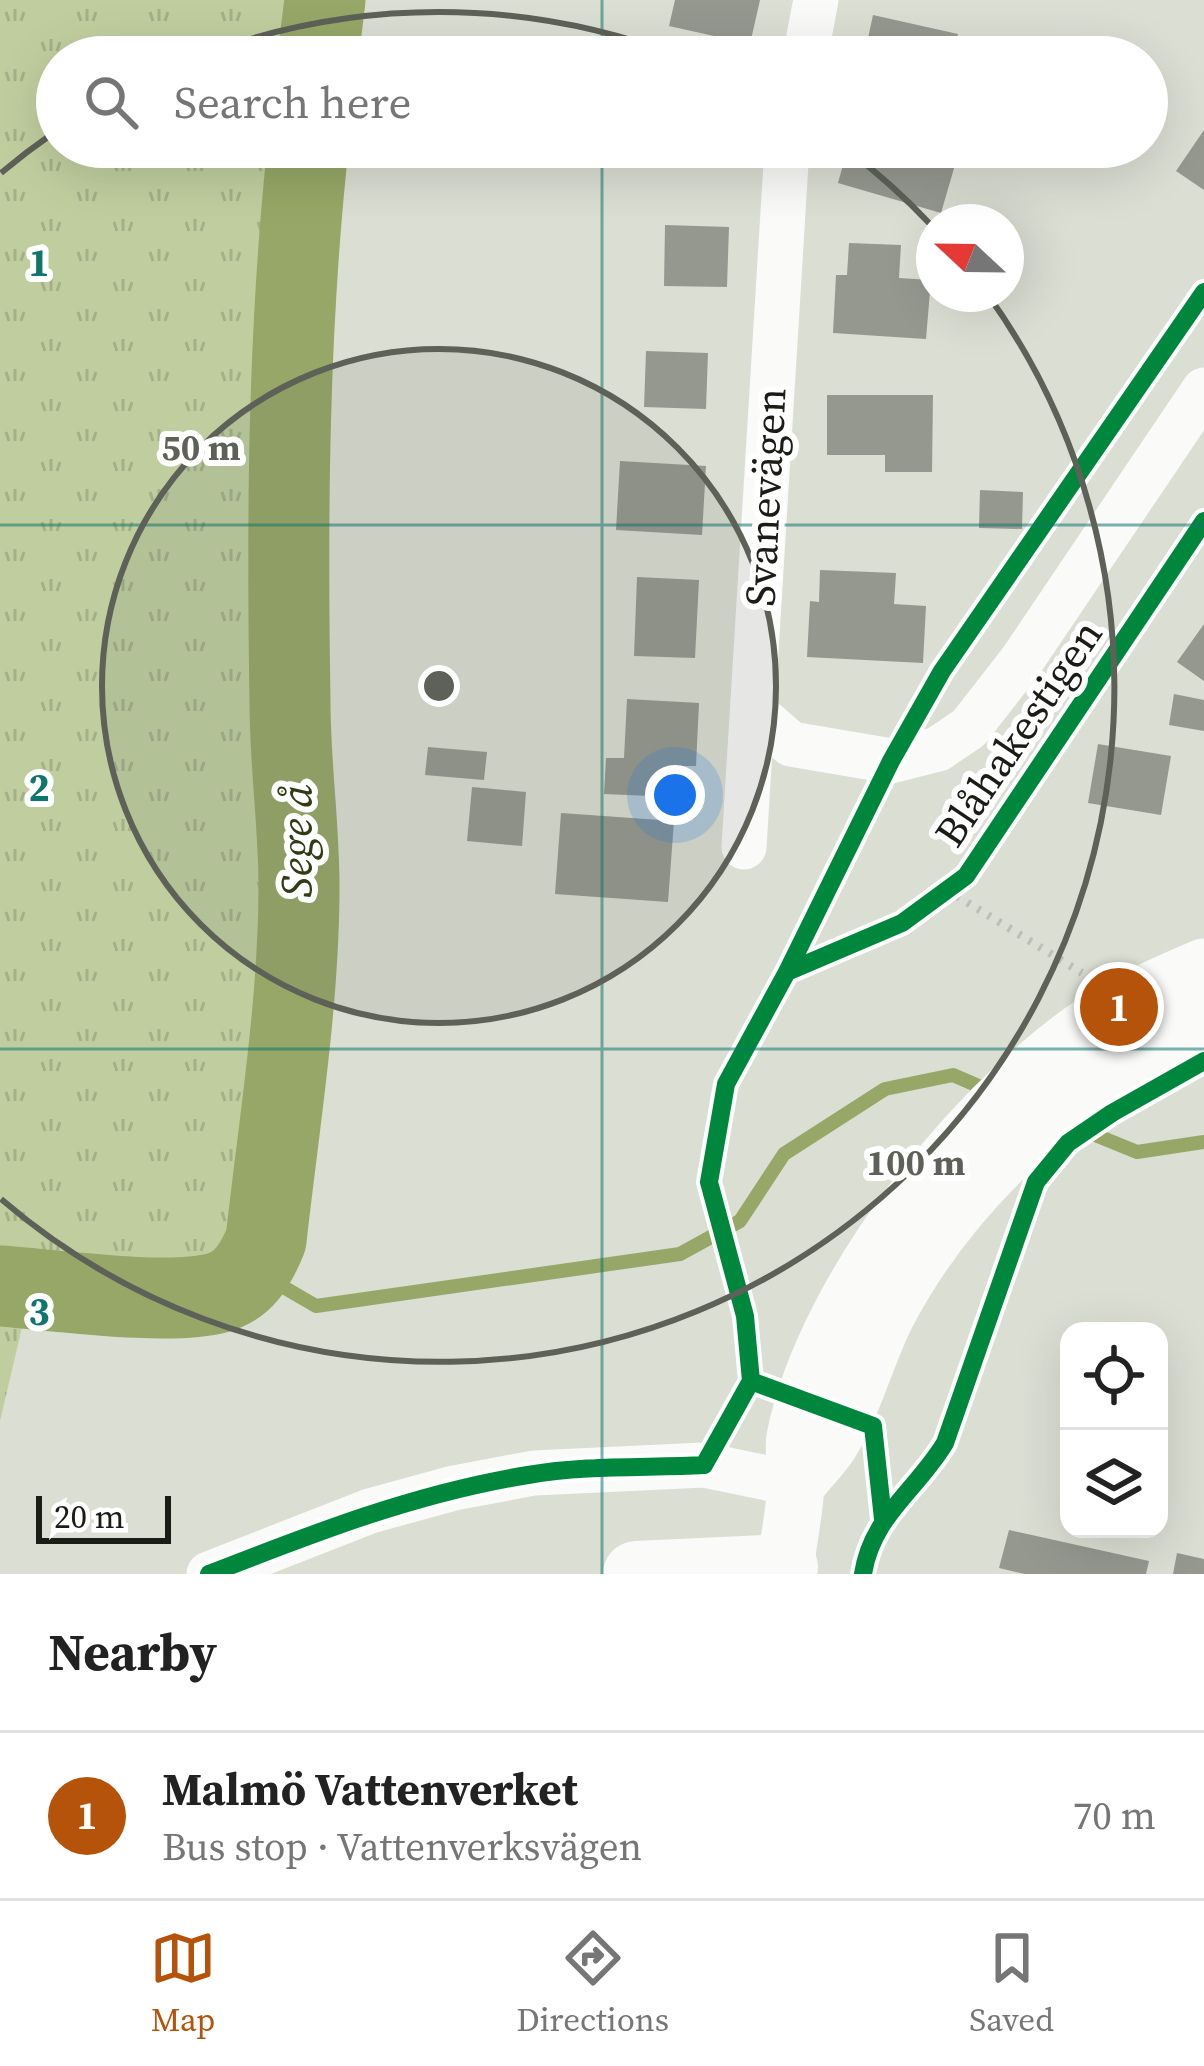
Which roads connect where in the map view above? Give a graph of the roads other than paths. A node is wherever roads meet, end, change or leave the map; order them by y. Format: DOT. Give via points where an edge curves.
graph roads {
  1 [pos="816,0"];
  2 [pos="809,36"];
  3 [pos="786,168"];
  4 [pos="1204,390"];
  5 [pos="754,712"];
  6 [pos="744,847"];
  7 [pos="1204,967"];
  8 [pos="1204,1020"];
  9 [pos="1062,1078"];
  10 [pos="796,1484"];
  11 [pos="785,1571"];
  12 [pos="209,1574"];
  13 [pos="636,1574"];
  1 -- 2 [label="street"];
  3 -- 5 [label="street, Svanevägen"];
  4 -- 5 [label="street" via="969,728 938,749 891,761 791,744"];
  5 -- 6 [label="street, Svanevägen"];
  7 -- 9 [label="street" via="1119,1007"];
  8 -- 9 [label="street"];
  9 -- 10 [label="street" via="1011,1122 976,1190 920,1259 832,1442"];
  10 -- 11 [label="street"];
  10 -- 12 [label="street" via="704,1465 534,1474 370,1511"];
  11 -- 13 [label="highway"];
}
